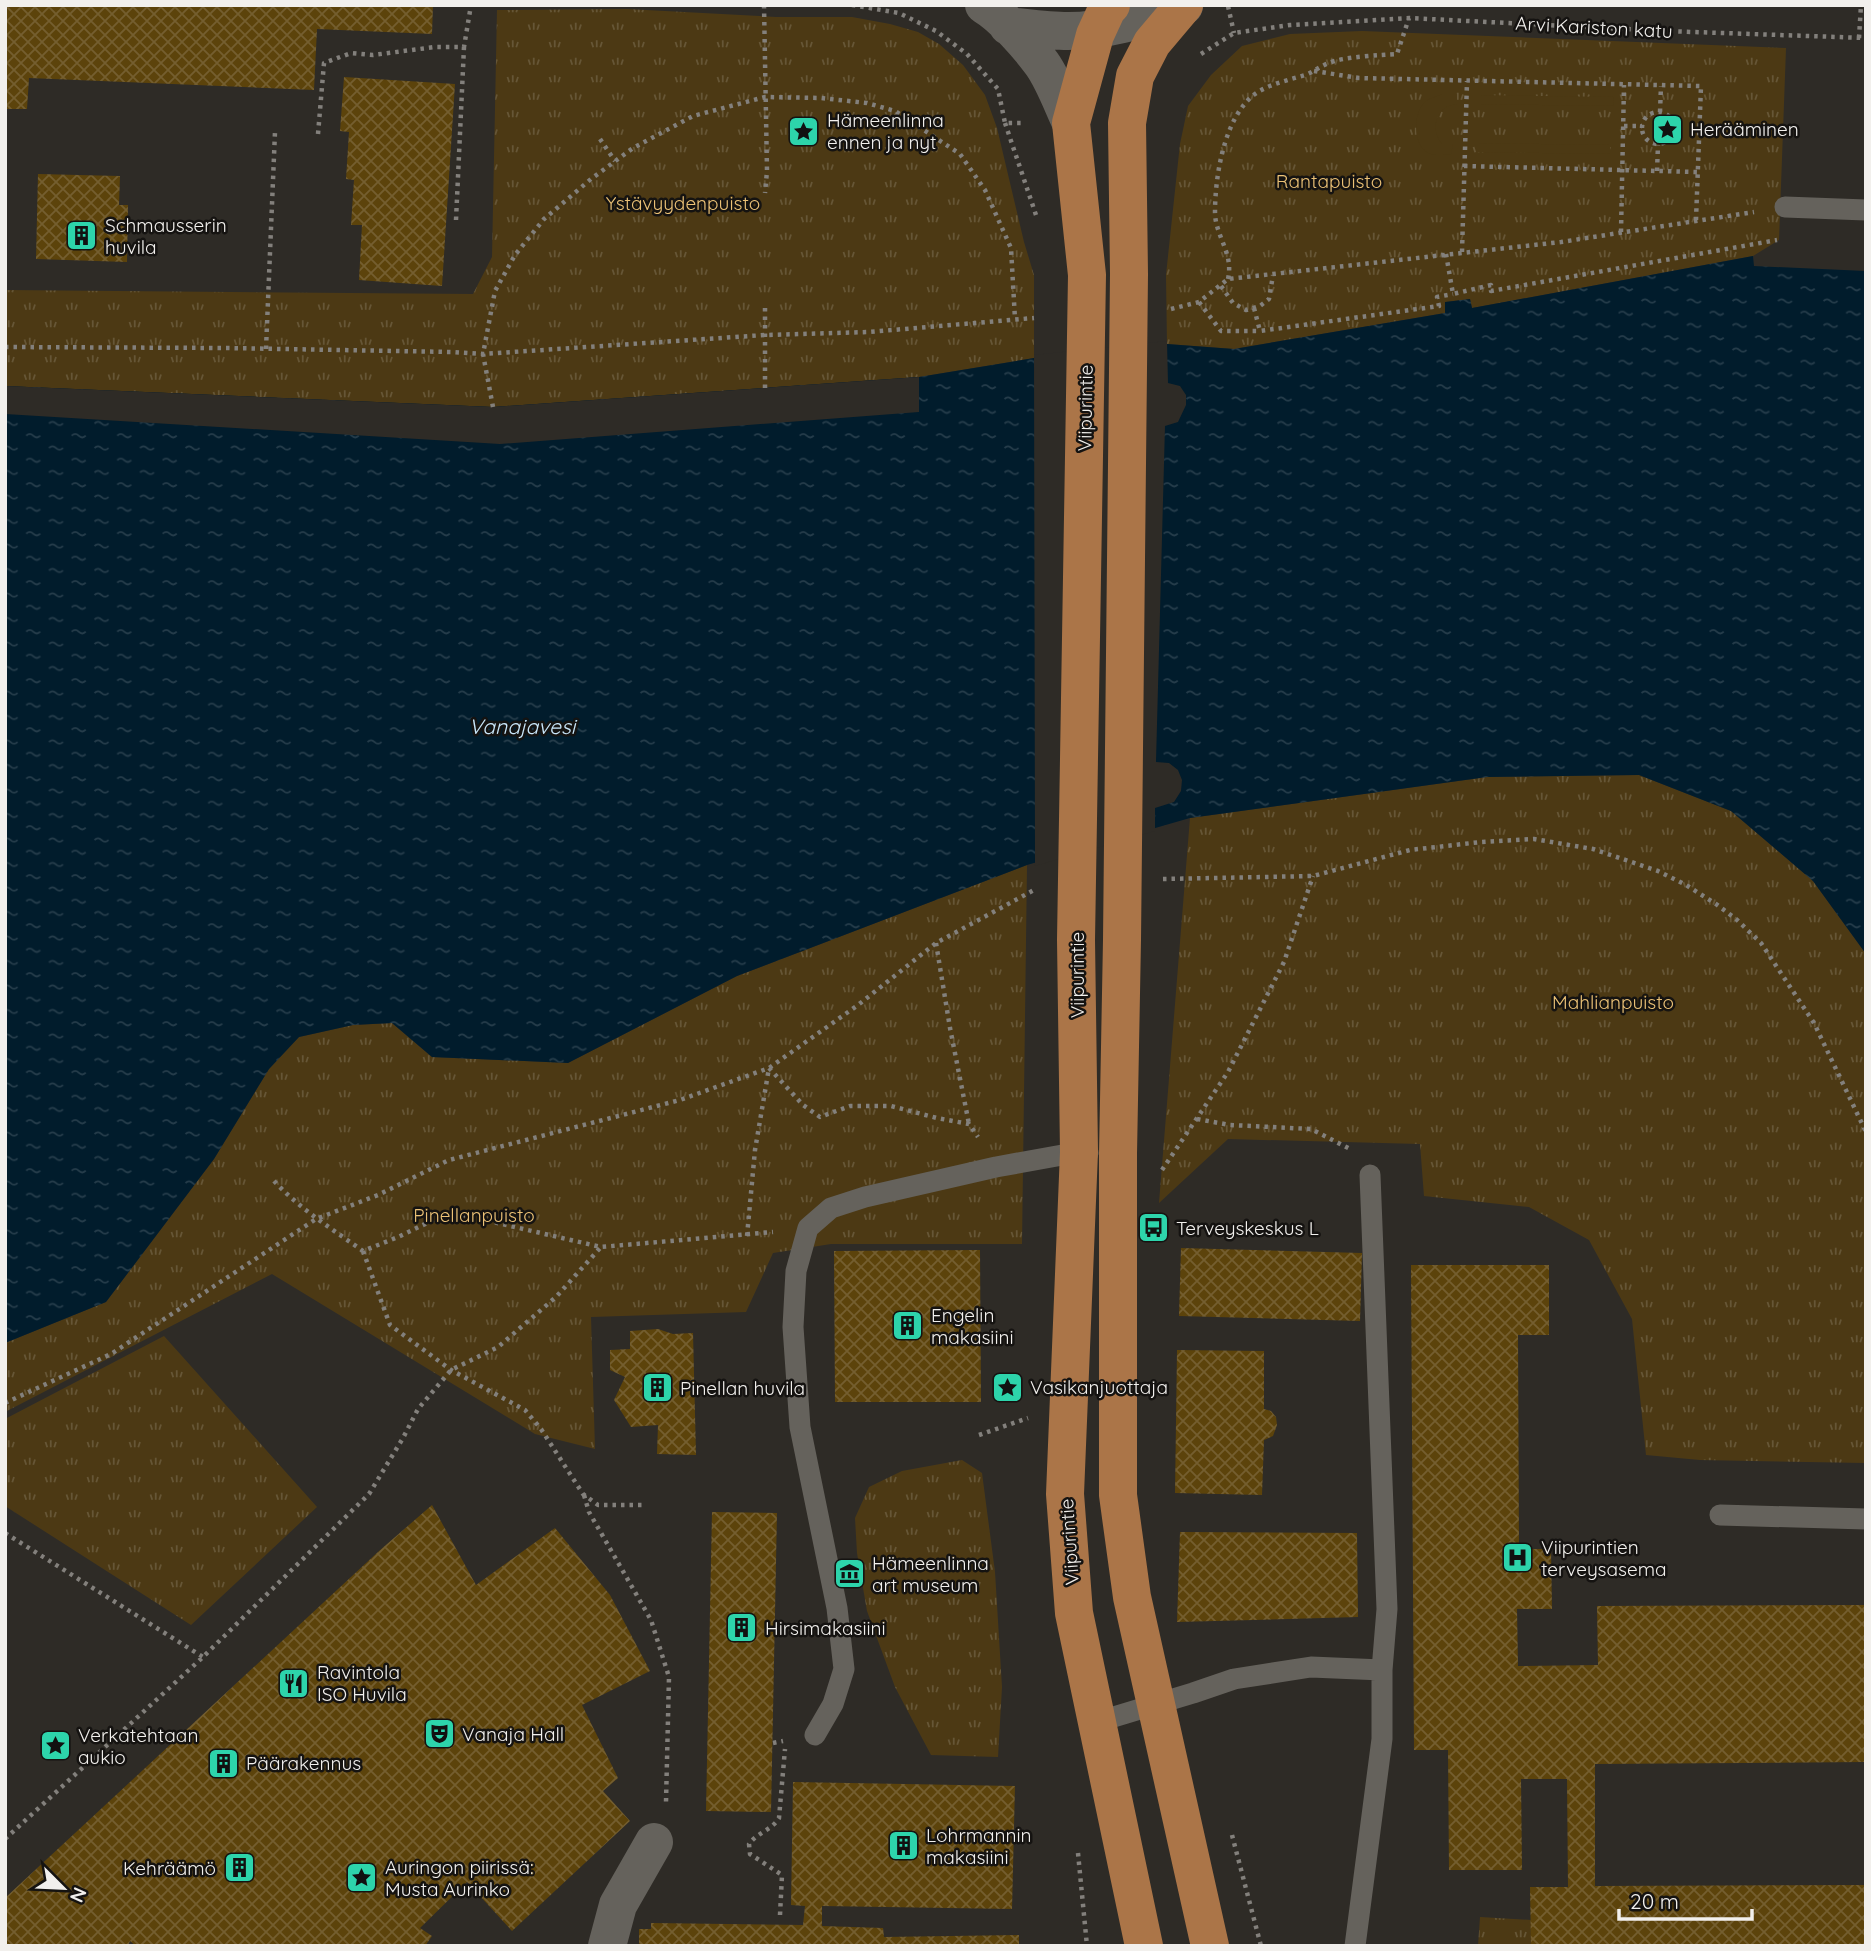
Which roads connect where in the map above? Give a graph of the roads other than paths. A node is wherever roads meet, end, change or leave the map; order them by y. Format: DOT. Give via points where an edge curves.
graph roads {
  1 [pos="1184,5"];
  2 [pos="1093,13"];
  3 [pos="996,15"];
  4 [pos="1135,76"];
  5 [pos="1071,123"];
  6 [pos="1785,207"];
  7 [pos="1866,210"];
  8 [pos="1079,1152"];
  9 [pos="1118,1154"];
  10 [pos="1370,1175"];
  11 [pos="1720,1515"];
  12 [pos="1866,1519"];
  13 [pos="1382,1670"];
  14 [pos="1156,1705"];
  15 [pos="1097,1722"];
  16 [pos="815,1735"];
  17 [pos="660,1824"];
  18 [pos="607,1946"];
  19 [pos="1144,1946"];
  20 [pos="1210,1946"];
  21 [pos="1354,1946"];
  1 -- 2 [label="street" via="1133,22"];
  1 -- 4 [label="main road" via="1152,43"];
  2 -- 3 [label="street" via="1068,31"];
  2 -- 4 [label="street"];
  2 -- 5 [label="main road, Viipurintie" via="1086,66"];
  3 -- 5 [label="street" via="1043,65"];
  4 -- 9 [label="main road" via="1127,123"];
  5 -- 8 [label="main road, Viipurintie" via="1087,275 1076,940"];
  6 -- 7 [label="lane"];
  8 -- 9 [label="lane"];
  8 -- 15 [label="main road, Viipurintie" via="1065,1493 1074,1613"];
  8 -- 16 [label="lane" via="865,1197 831,1208 808,1228 796,1271 793,1327 800,1427 837,1608 844,1669 833,1704"];
  9 -- 14 [label="main road" via="1118,1495 1132,1597"];
  10 -- 13 [label="lane" via="1387,1609"];
  11 -- 12 [label="lane"];
  13 -- 14 [label="lane" via="1311,1667 1234,1679"];
  13 -- 21 [label="lane" via="1382,1739"];
  14 -- 15 [label="lane"];
  14 -- 20 [label="main road"];
  15 -- 19 [label="main road, Viipurintie"];
  17 -- 18 [label="street" via="618,1905"];
}
